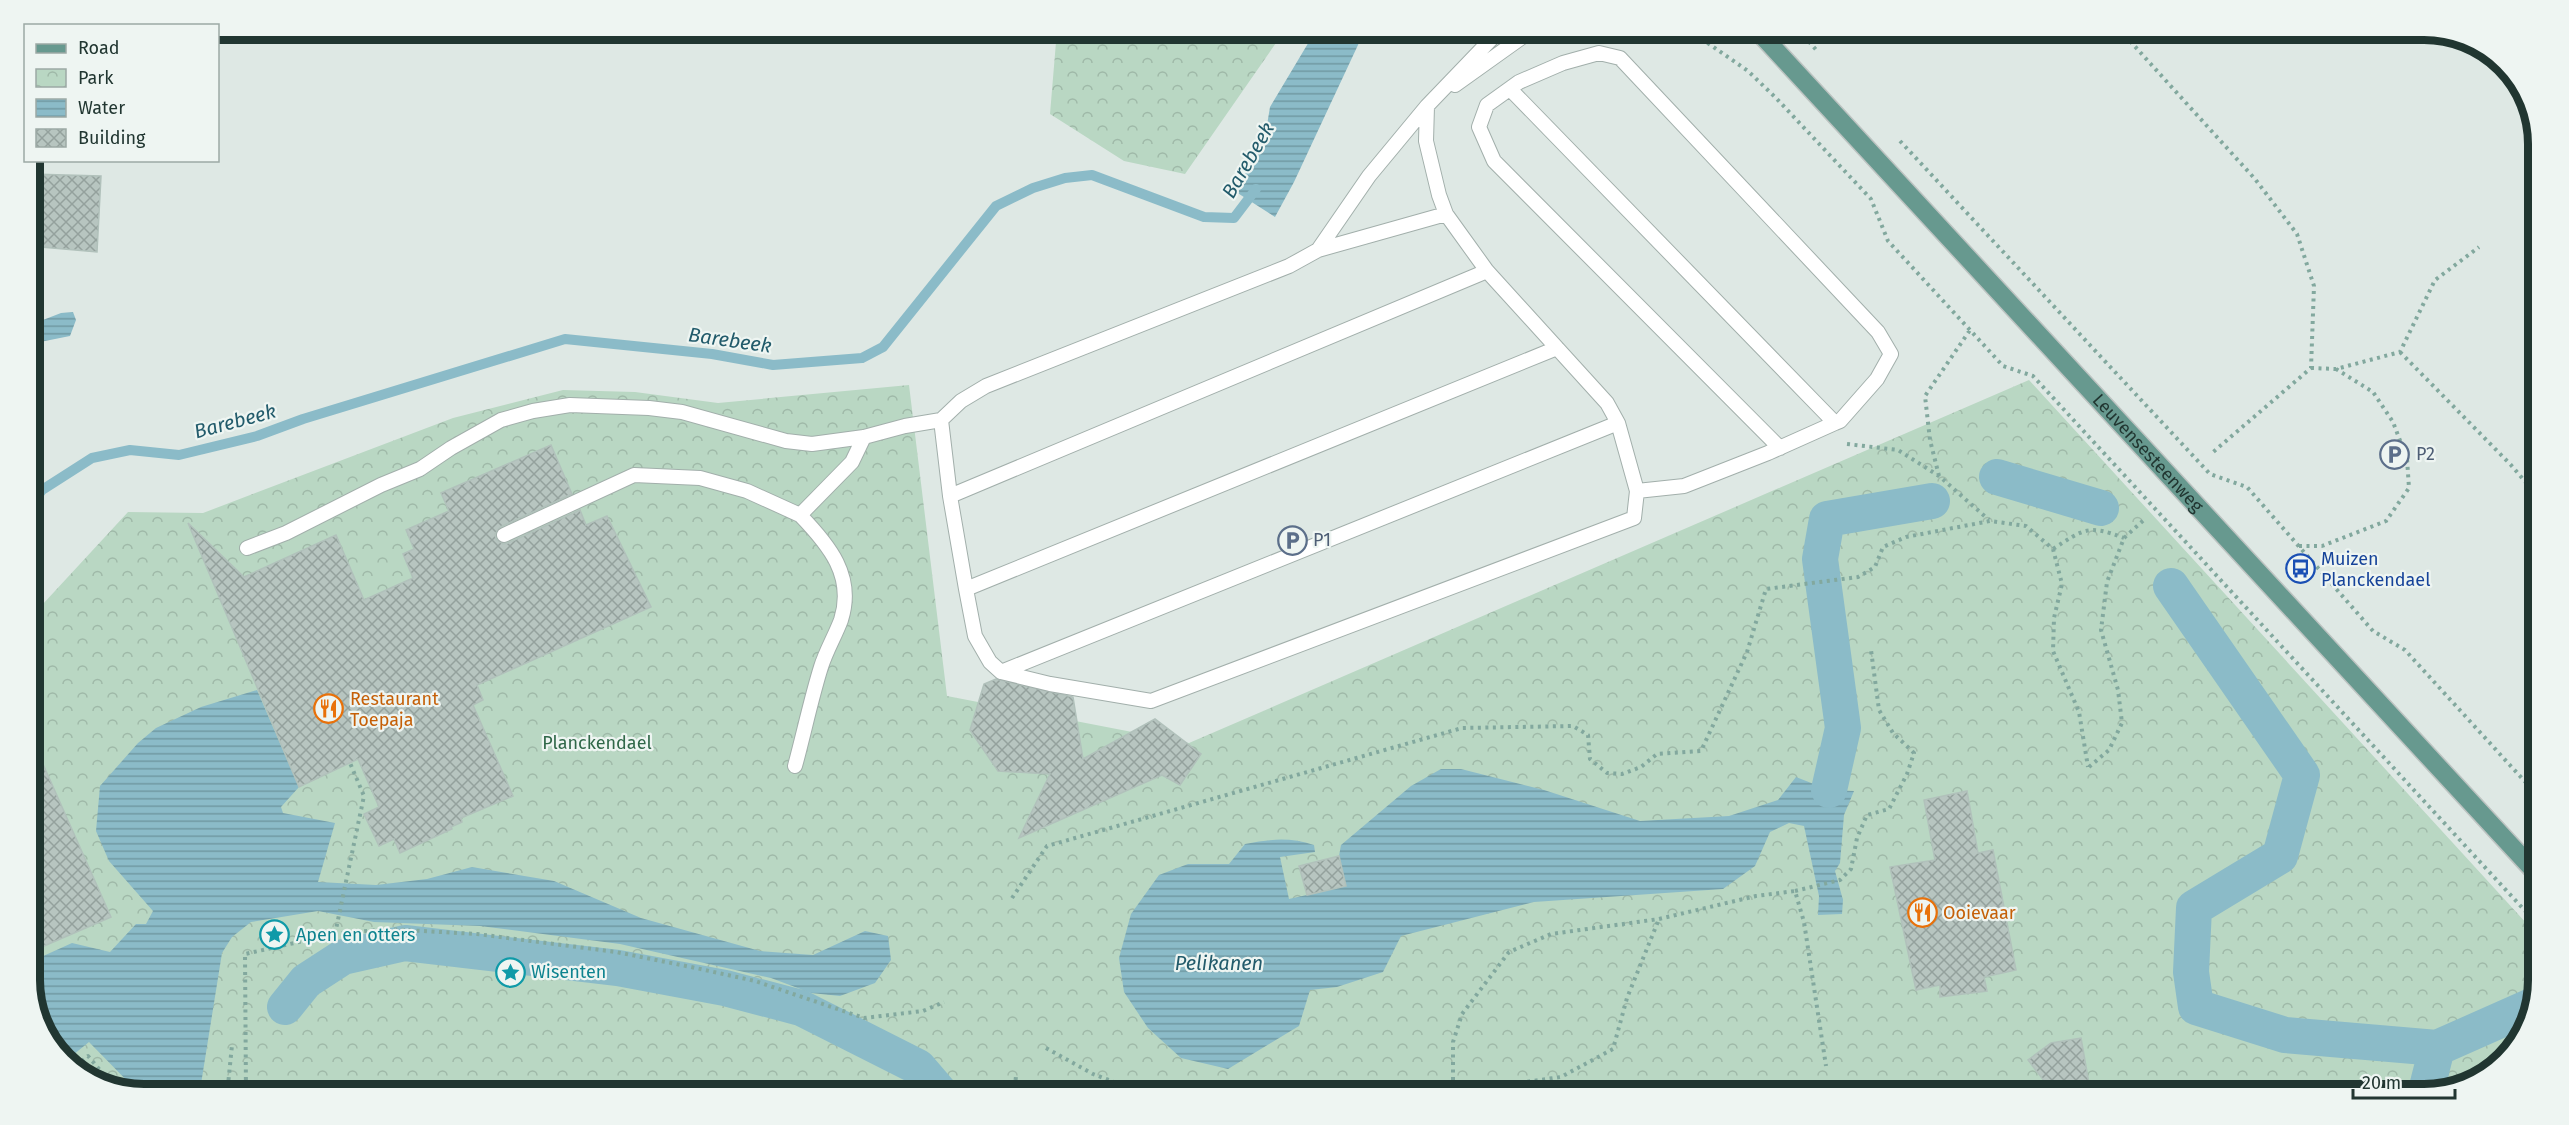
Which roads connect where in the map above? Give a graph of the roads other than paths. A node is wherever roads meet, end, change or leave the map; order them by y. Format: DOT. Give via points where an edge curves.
graph roads {
  1 [pos="1490,40"];
  2 [pos="1518,40"];
  3 [pos="1766,40"];
  4 [pos="1510,89"];
  5 [pos="1427,106"];
  6 [pos="1446,214"];
  7 [pos="1318,250"];
  8 [pos="1487,271"];
  9 [pos="1557,348"];
  10 [pos="941,420"];
  11 [pos="1618,423"];
  12 [pos="1835,423"];
  13 [pos="864,437"];
  14 [pos="1780,448"];
  15 [pos="1637,492"];
  16 [pos="950,496"];
  17 [pos="800,515"];
  18 [pos="504,535"];
  19 [pos="247,548"];
  20 [pos="966,589"];
  21 [pos="1001,672"];
  22 [pos="795,766"];
  23 [pos="2528,864"];
  1 -- 5 [label="lane"];
  2 -- 5 [label="lane"];
  3 -- 23 [label="main road, Leuvensesteenweg"];
  4 -- 12 [label="lane"];
  4 -- 12 [label="lane" via="1563,63 1599,53 1620,58 1878,332 1891,354 1877,379"];
  4 -- 14 [label="lane" via="1487,105 1479,127 1494,161"];
  5 -- 6 [label="lane" via="1426,141"];
  5 -- 7 [label="lane" via="1369,176"];
  6 -- 7 [label="lane"];
  6 -- 8 [label="lane"];
  7 -- 10 [label="lane" via="1289,266 986,386 961,401"];
  8 -- 9 [label="lane"];
  8 -- 16 [label="lane"];
  9 -- 11 [label="lane" via="1608,403"];
  9 -- 20 [label="lane"];
  10 -- 13 [label="lane"];
  10 -- 16 [label="lane"];
  11 -- 15 [label="lane"];
  11 -- 21 [label="lane"];
  12 -- 14 [label="lane"];
  13 -- 17 [label="lane" via="852,462"];
  13 -- 19 [label="lane" via="812,444 786,441 682,412 649,408 570,405 533,411 501,420 420,470"];
  14 -- 15 [label="lane" via="1684,486"];
  15 -- 21 [label="lane" via="1634,518 1151,701"];
  16 -- 20 [label="lane"];
  17 -- 18 [label="lane" via="747,490 700,478 634,475"];
  17 -- 22 [label="lane" via="833,553 842,570 846,596 841,620 821,668"];
  20 -- 21 [label="lane" via="975,636 990,662"];
}
